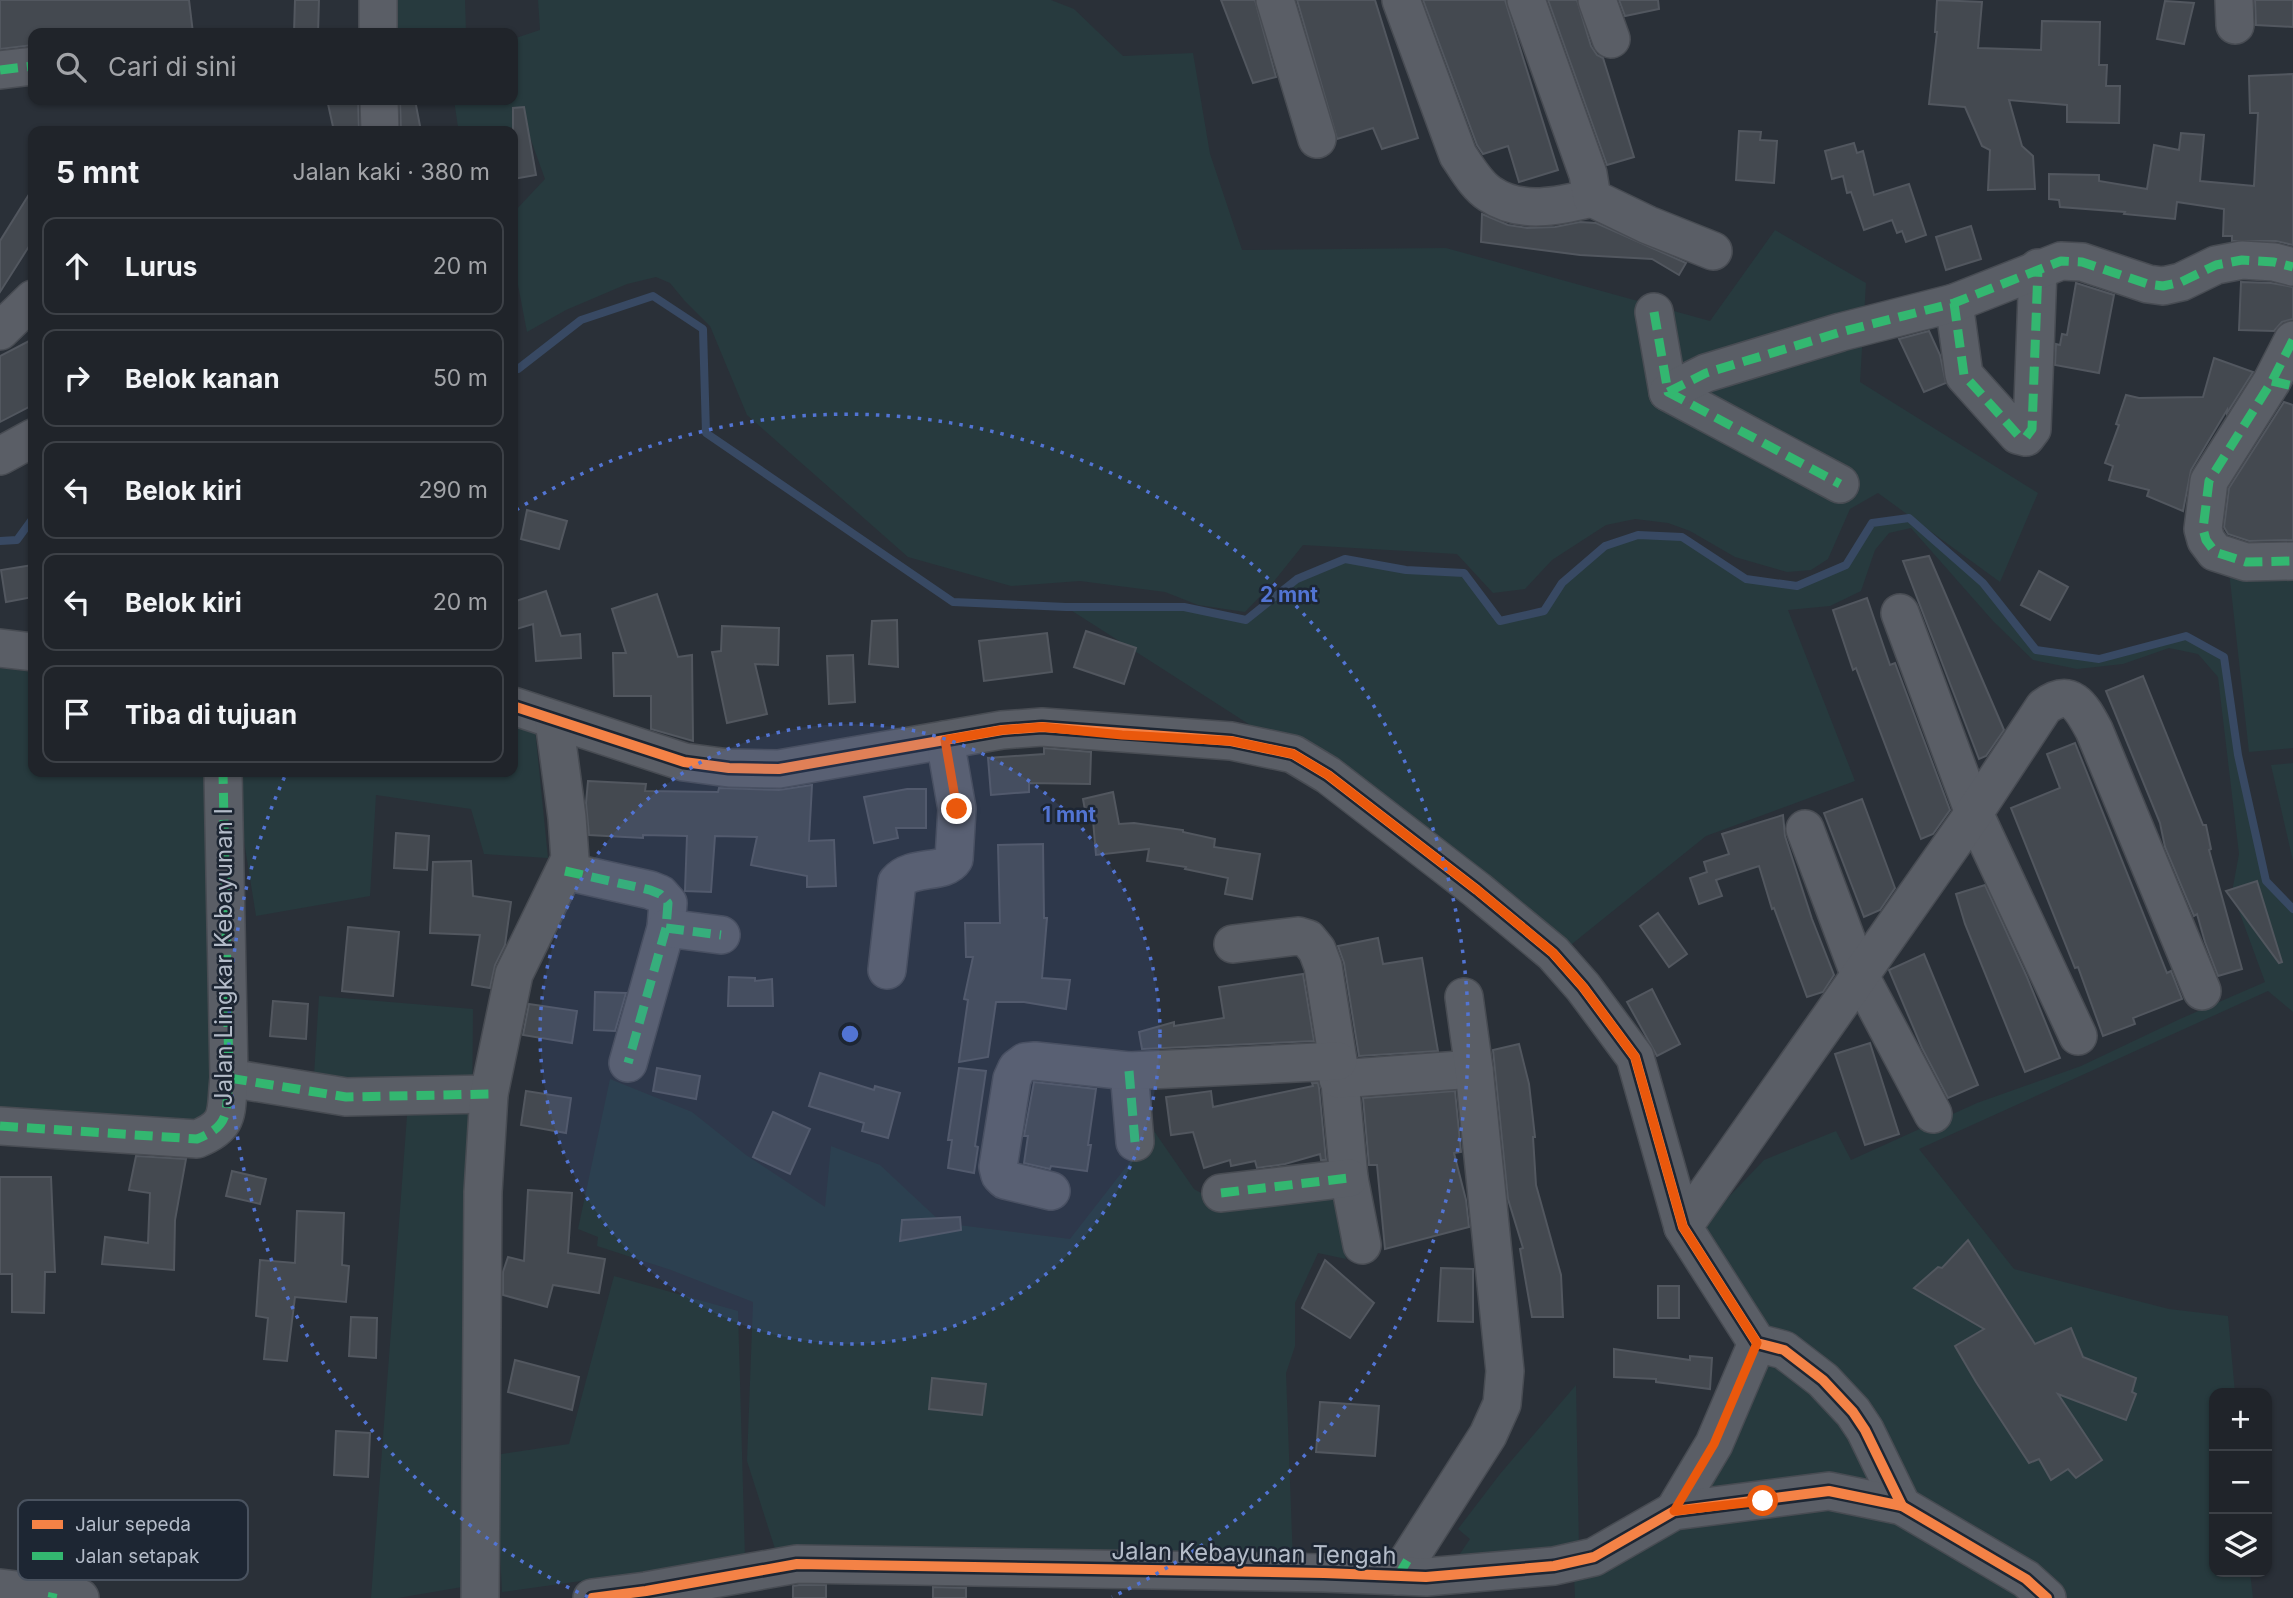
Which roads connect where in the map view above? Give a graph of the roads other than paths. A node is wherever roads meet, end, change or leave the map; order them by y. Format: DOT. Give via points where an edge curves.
graph roads {
  1 [pos="378,0"];
  2 [pos="1275,0"];
  3 [pos="1401,0"];
  4 [pos="1526,0"];
  5 [pos="1597,0"];
  6 [pos="378,28"];
  7 [pos="1611,39"];
  8 [pos="28,66"];
  9 [pos="0,69"];
  10 [pos="379,105"];
  11 [pos="380,126"];
  12 [pos="1317,139"];
  13 [pos="1592,198"];
  14 [pos="1713,251"];
  15 [pos="2293,267"];
  16 [pos="2038,268"];
  17 [pos="1954,303"];
  18 [pos="28,304"];
  19 [pos="1654,312"];
  20 [pos="0,331"];
  21 [pos="2293,340"];
  22 [pos="2283,383"];
  23 [pos="1668,392"];
  24 [pos="28,441"];
  25 [pos="0,456"];
  26 [pos="1840,484"];
  27 [pos="2293,561"];
  28 [pos="1900,613"];
  29 [pos="0,648"];
  30 [pos="28,651"];
  31 [pos="518,708"];
  32 [pos="554,719"];
  33 [pos="945,740"];
  34 [pos="223,777"];
  35 [pos="1974,813"];
  36 [pos="1805,829"];
  37 [pos="565,871"];
  38 [pos="666,928"];
  39 [pos="721,935"];
  40 [pos="1233,944"];
  41 [pos="887,970"];
  42 [pos="1860,975"];
  43 [pos="2202,991"];
  44 [pos="1464,997"];
  45 [pos="2078,1036"];
  46 [pos="628,1063"];
  47 [pos="1474,1069"];
  48 [pos="1338,1070"];
  49 [pos="1129,1071"];
  50 [pos="229,1078"];
  51 [pos="489,1094"];
  52 [pos="1933,1114"];
  53 [pos="0,1126"];
  54 [pos="1135,1142"];
  55 [pos="1349,1178"];
  56 [pos="1051,1191"];
  57 [pos="1221,1193"];
  58 [pos="1683,1227"];
  59 [pos="1362,1245"];
  60 [pos="1757,1343"];
  61 [pos="1902,1506"];
  62 [pos="1674,1511"];
  63 [pos="1416,1579"];
  64 [pos="909,1583"];
  65 [pos="1324,1585"];
  66 [pos="0,1588"];
  67 [pos="647,1595"];
  68 [pos="61,1596"];
  69 [pos="480,1598"];
  70 [pos="592,1598"];
  71 [pos="2047,1598"];
  1 -- 6 [label="street"];
  2 -- 12 [label="street"];
  3 -- 13 [label="street" via="1458,155 1471,175 1490,194 1522,208"];
  4 -- 13 [label="street" via="1588,174"];
  5 -- 7 [label="street"];
  8 -- 9 [label="street"];
  10 -- 11 [label="street"];
  13 -- 14 [label="street"];
  15 -- 16 [label="street" via="2242,260 2163,286 2082,262 2061,261"];
  16 -- 17 [label="street"];
  16 -- 17 [label="street" via="2032,429 2026,437 2018,435 1964,375"];
  17 -- 23 [label="street" via="1706,373"];
  18 -- 20 [label="street"];
  19 -- 23 [label="street"];
  21 -- 22 [label="street"];
  22 -- 27 [label="street" via="2209,481 2203,529 2215,552 2246,562"];
  23 -- 26 [label="street"];
  24 -- 25 [label="street"];
  28 -- 35 [label="street"];
  29 -- 30 [label="street"];
  31 -- 32 [label="street"];
  32 -- 33 [label="street" via="684,762 729,768 779,769"];
  32 -- 37 [label="street" via="567,817 570,859"];
  33 -- 41 [label="street" via="957,809 954,859 948,866 908,873 897,881"];
  33 -- 58 [label="street" via="1042,727 1231,741 1293,754 1328,775 1553,953 1583,987 1635,1057"];
  34 -- 50 [label="street, Jalan Lingkar Kebayunan I"];
  35 -- 42 [label="street"];
  35 -- 43 [label="street" via="2044,707 2054,699 2075,702 2094,730"];
  35 -- 45 [label="street"];
  36 -- 42 [label="street"];
  37 -- 38 [label="street" via="660,894 668,904"];
  37 -- 51 [label="street" via="514,974"];
  38 -- 39 [label="street"];
  38 -- 46 [label="street"];
  40 -- 48 [label="street" via="1298,936 1308,939 1323,967"];
  42 -- 52 [label="street"];
  42 -- 58 [label="street"];
  44 -- 47 [label="street"];
  47 -- 48 [label="street"];
  47 -- 63 [label="street" via="1505,1371 1502,1404"];
  48 -- 49 [label="street"];
  48 -- 55 [label="street"];
  49 -- 54 [label="street"];
  49 -- 56 [label="street" via="1035,1061 1017,1068 1000,1175"];
  50 -- 51 [label="street" via="346,1097"];
  50 -- 53 [label="street, Jalan Lingkar Kebayunan I" via="223,1124 197,1139"];
  51 -- 69 [label="street" via="483,1192"];
  55 -- 57 [label="street"];
  55 -- 59 [label="street"];
  58 -- 60 [label="street"];
  60 -- 61 [label="street" via="1784,1350 1823,1380 1853,1412"];
  60 -- 62 [label="street, Jalan Kebayunan Tengah" via="1714,1444"];
  61 -- 62 [label="street, Jalan Kebayunan Tengah" via="1829,1491"];
  61 -- 71 [label="street" via="2026,1579"];
  62 -- 63 [label="street, Jalan Kebayunan Tengah" via="1594,1557 1554,1566"];
  63 -- 65 [label="street, Jalan Kebayunan Tengah"];
  64 -- 65 [label="street, Jalan Kebayunan Tengah"];
  64 -- 67 [label="street, Jalan Kebayunan Tengah" via="797,1564"];
  66 -- 68 [label="street"];
  67 -- 70 [label="street, Jalan Kebayunan Tengah"];
}
